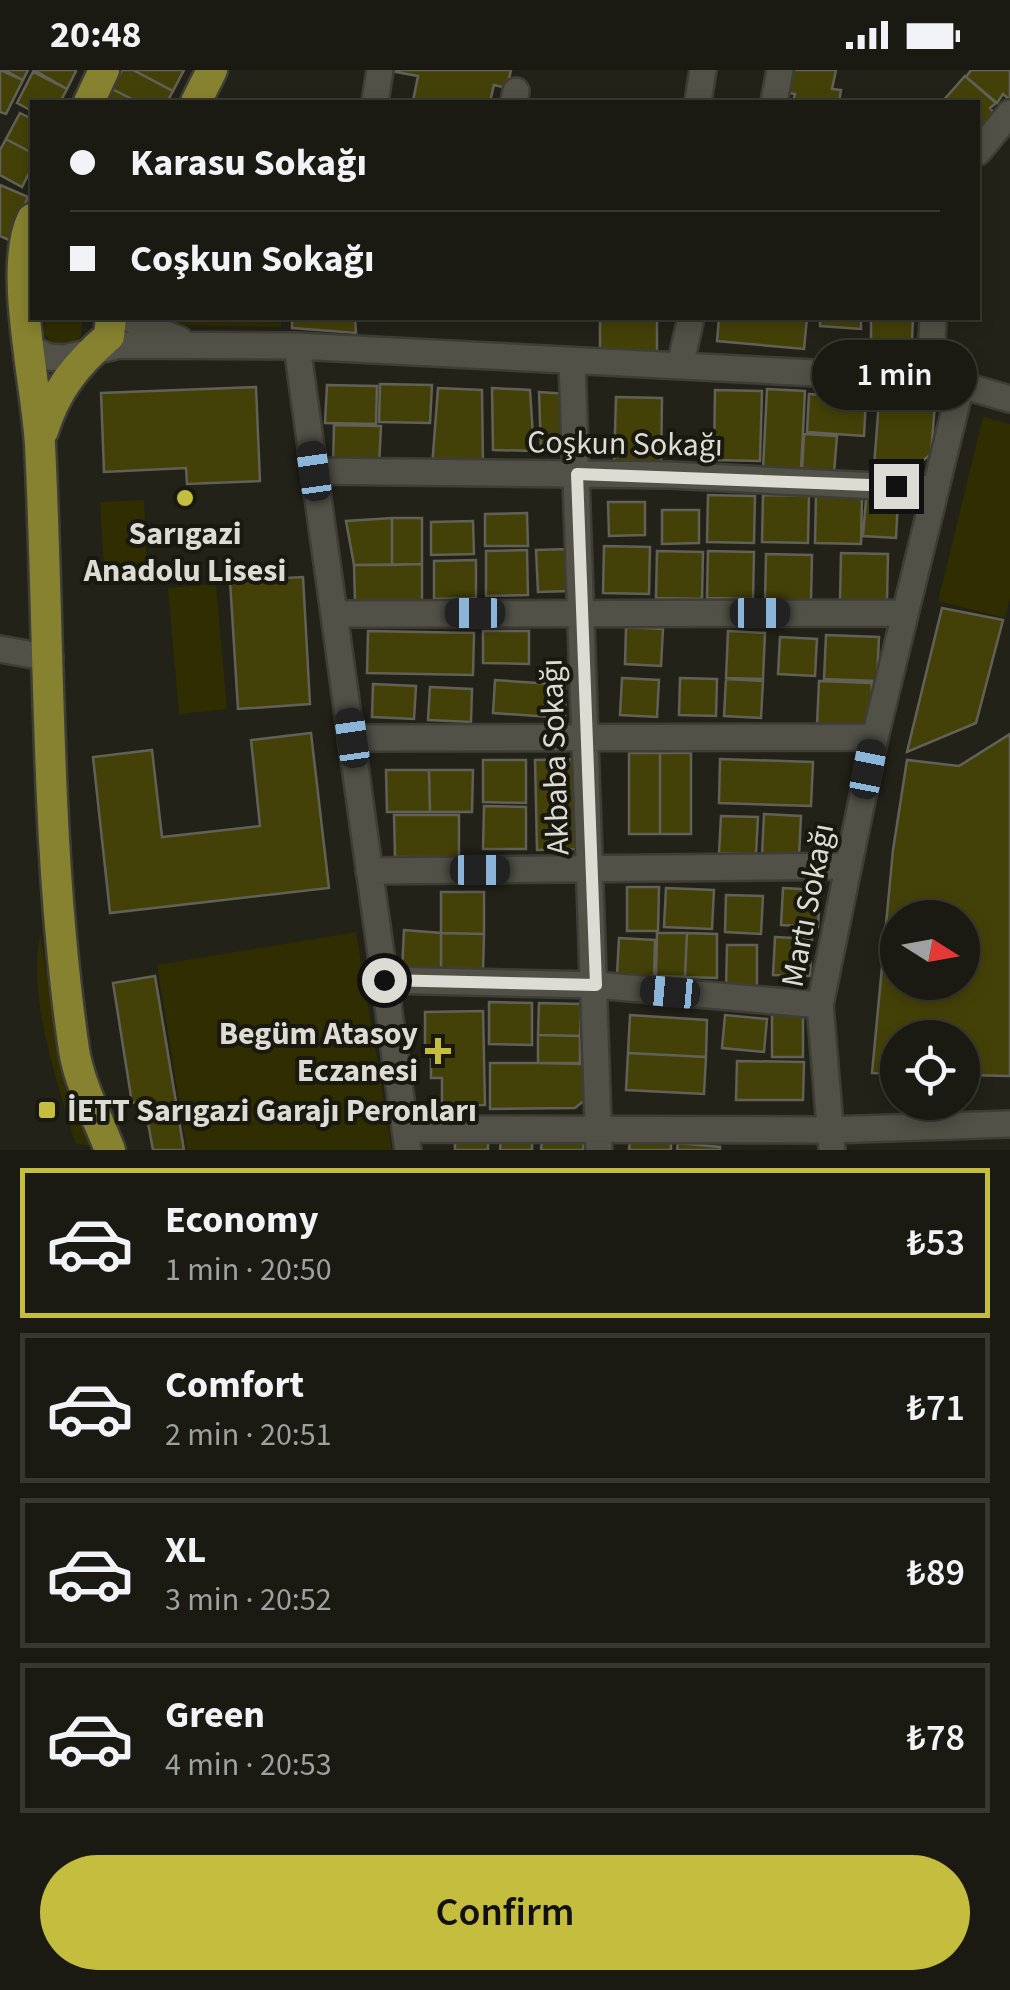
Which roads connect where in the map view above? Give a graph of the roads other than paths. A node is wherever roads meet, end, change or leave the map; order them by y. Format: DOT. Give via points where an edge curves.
graph roads {
  1 [pos="104,70"];
  2 [pos="212,70"];
  3 [pos="380,70"];
  4 [pos="703,70"];
  5 [pos="780,70"];
  6 [pos="90,100"];
  7 [pos="197,100"];
  8 [pos="376,100"];
  9 [pos="698,100"];
  10 [pos="774,100"];
  11 [pos="1010,114"];
  12 [pos="980,150"];
  13 [pos="30,229"];
  14 [pos="23,315"];
  15 [pos="111,320"];
  16 [pos="133,320"];
  17 [pos="691,320"];
  18 [pos="933,320"];
  19 [pos="189,344"];
  20 [pos="297,346"];
  21 [pos="92,351"];
  22 [pos="572,361"];
  23 [pos="680,366"];
  24 [pos="930,381"];
  25 [pos="960,385"];
  26 [pos="1010,399"];
  27 [pos="40,444"];
  28 [pos="314,471"];
  29 [pos="577,474"];
  30 [pos="934,488"];
  31 [pos="581,613"];
  32 [pos="903,613"];
  33 [pos="334,614"];
  34 [pos="0,649"];
  35 [pos="50,658"];
  36 [pos="874,737"];
  37 [pos="352,738"];
  38 [pos="586,738"];
  39 [pos="848,866"];
  40 [pos="591,869"];
  41 [pos="369,871"];
  42 [pos="384,980"];
  43 [pos="596,985"];
  44 [pos="820,1005"];
  45 [pos="70,1014"];
  46 [pos="1010,1124"];
  47 [pos="406,1139"];
  48 [pos="598,1140"];
  49 [pos="831,1140"];
  50 [pos="110,1150"];
  51 [pos="129,1150"];
  1 -- 6 [label="main road"];
  2 -- 7 [label="main road"];
  3 -- 8 [label="street"];
  4 -- 9 [label="street"];
  5 -- 10 [label="street"];
  11 -- 12 [label="street"];
  13 -- 14 [label="main road"];
  14 -- 21 [label="street" via="65,358"];
  14 -- 27 [label="main road"];
  15 -- 21 [label="main road" via="109,336"];
  16 -- 19 [label="street"];
  17 -- 23 [label="street"];
  18 -- 24 [label="street"];
  19 -- 20 [label="street"];
  19 -- 21 [label="street"];
  20 -- 22 [label="street"];
  20 -- 28 [label="street"];
  21 -- 27 [label="main road" via="52,402"];
  22 -- 23 [label="street"];
  22 -- 29 [label="street, Akbaba Sokağı"];
  23 -- 24 [label="street"];
  24 -- 25 [label="street"];
  25 -- 26 [label="street"];
  25 -- 30 [label="street, Martı Sokağı"];
  27 -- 35 [label="main road"];
  28 -- 29 [label="street, Coşkun Sokağı"];
  28 -- 33 [label="street"];
  29 -- 30 [label="street, Coşkun Sokağı"];
  29 -- 31 [label="street, Akbaba Sokağı"];
  30 -- 32 [label="street, Martı Sokağı"];
  31 -- 32 [label="street"];
  31 -- 33 [label="street"];
  31 -- 38 [label="street, Akbaba Sokağı"];
  32 -- 36 [label="street, Martı Sokağı"];
  33 -- 37 [label="street"];
  34 -- 35 [label="street"];
  35 -- 45 [label="main road" via="58,937"];
  36 -- 38 [label="street"];
  36 -- 39 [label="street, Martı Sokağı"];
  37 -- 38 [label="street"];
  37 -- 41 [label="street"];
  38 -- 40 [label="street, Akbaba Sokağı"];
  39 -- 40 [label="street"];
  39 -- 44 [label="street, Martı Sokağı"];
  40 -- 41 [label="street"];
  40 -- 43 [label="street, Akbaba Sokağı"];
  41 -- 42 [label="street"];
  42 -- 43 [label="street"];
  42 -- 47 [label="street"];
  43 -- 44 [label="street"];
  43 -- 48 [label="street, Akbaba Sokağı"];
  44 -- 49 [label="street, Martı Sokağı"];
  45 -- 50 [label="main road" via="74,1055"];
  45 -- 51 [label="main road"];
  46 -- 49 [label="street"];
  47 -- 48 [label="street"];
  48 -- 49 [label="street"];
}
